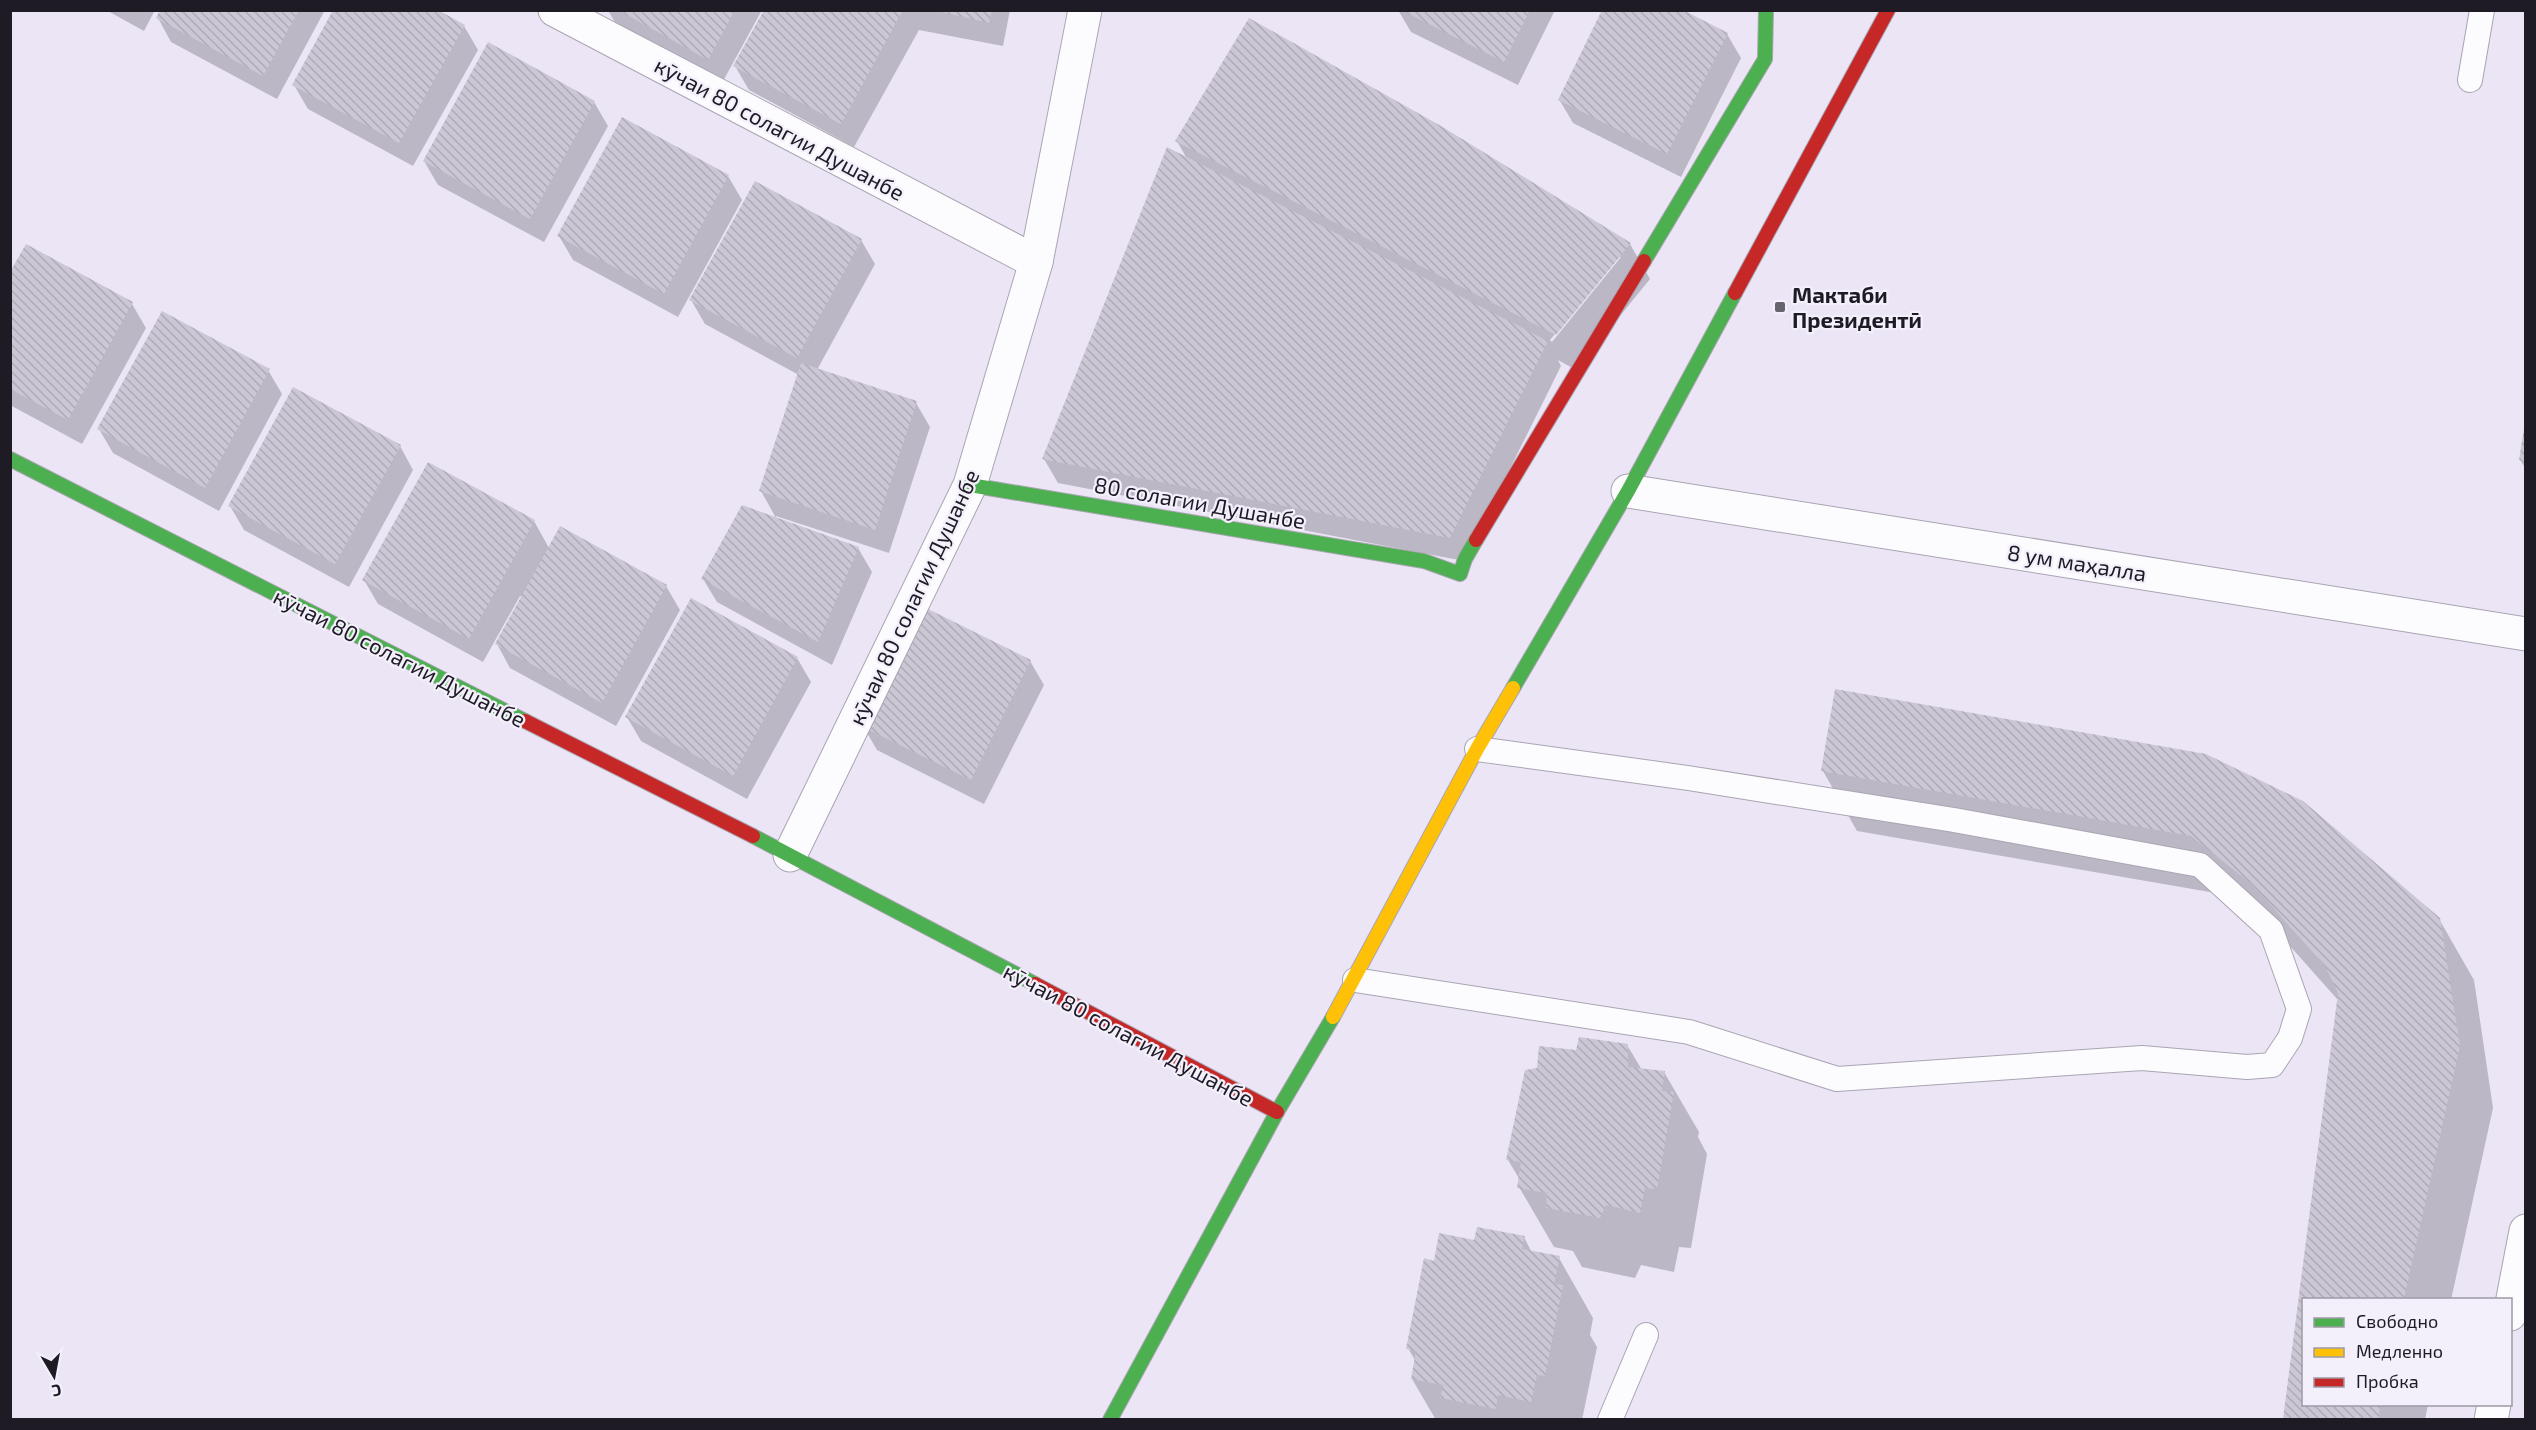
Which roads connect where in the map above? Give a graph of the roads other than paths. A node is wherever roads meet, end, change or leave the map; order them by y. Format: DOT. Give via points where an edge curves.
graph roads {
  1 [pos="555,10"];
  2 [pos="1085,10"];
  3 [pos="1767,10"];
  4 [pos="1888,10"];
  5 [pos="2482,10"];
  6 [pos="2470,80"];
  7 [pos="1036,262"];
  8 [pos="10,459"];
  9 [pos="970,484"];
  10 [pos="1628,491"];
  11 [pos="2526,634"];
  12 [pos="1477,749"];
  13 [pos="790,855"];
  14 [pos="1355,980"];
  15 [pos="1277,1112"];
  16 [pos="2526,1231"];
  17 [pos="2512,1308"];
  18 [pos="1646,1335"];
  19 [pos="1110,1419"];
  20 [pos="1610,1419"];
  1 -- 7 [label="street, кӯчаи 80 солагии Душанбе"];
  2 -- 7 [label="street, кӯчаи 80 солагии Душанбе"];
  3 -- 9 [label="street, 80 солагии Душанбе" via="1765,59 1465,559 1460,574 1424,561"];
  4 -- 10 [label="street"];
  5 -- 6 [label="lane"];
  7 -- 9 [label="street, кӯчаи 80 солагии Душанбе"];
  8 -- 13 [label="street, кӯчаи 80 солагии Душанбе"];
  9 -- 13 [label="street, кӯчаи 80 солагии Душанбе"];
  10 -- 11 [label="street, 8 ум маҳалла"];
  10 -- 12 [label="street"];
  12 -- 14 [label="street"];
  12 -- 14 [label="lane" via="1954,820 2200,864 2271,930 2299,1009 2290,1038 2272,1065 2247,1067 2142,1058 1838,1079 1689,1032"];
  13 -- 15 [label="street, кӯчаи 80 солагии Душанбе"];
  14 -- 15 [label="street"];
  15 -- 19 [label="street"];
  16 -- 17 [label="street"];
  18 -- 20 [label="lane"];
}
